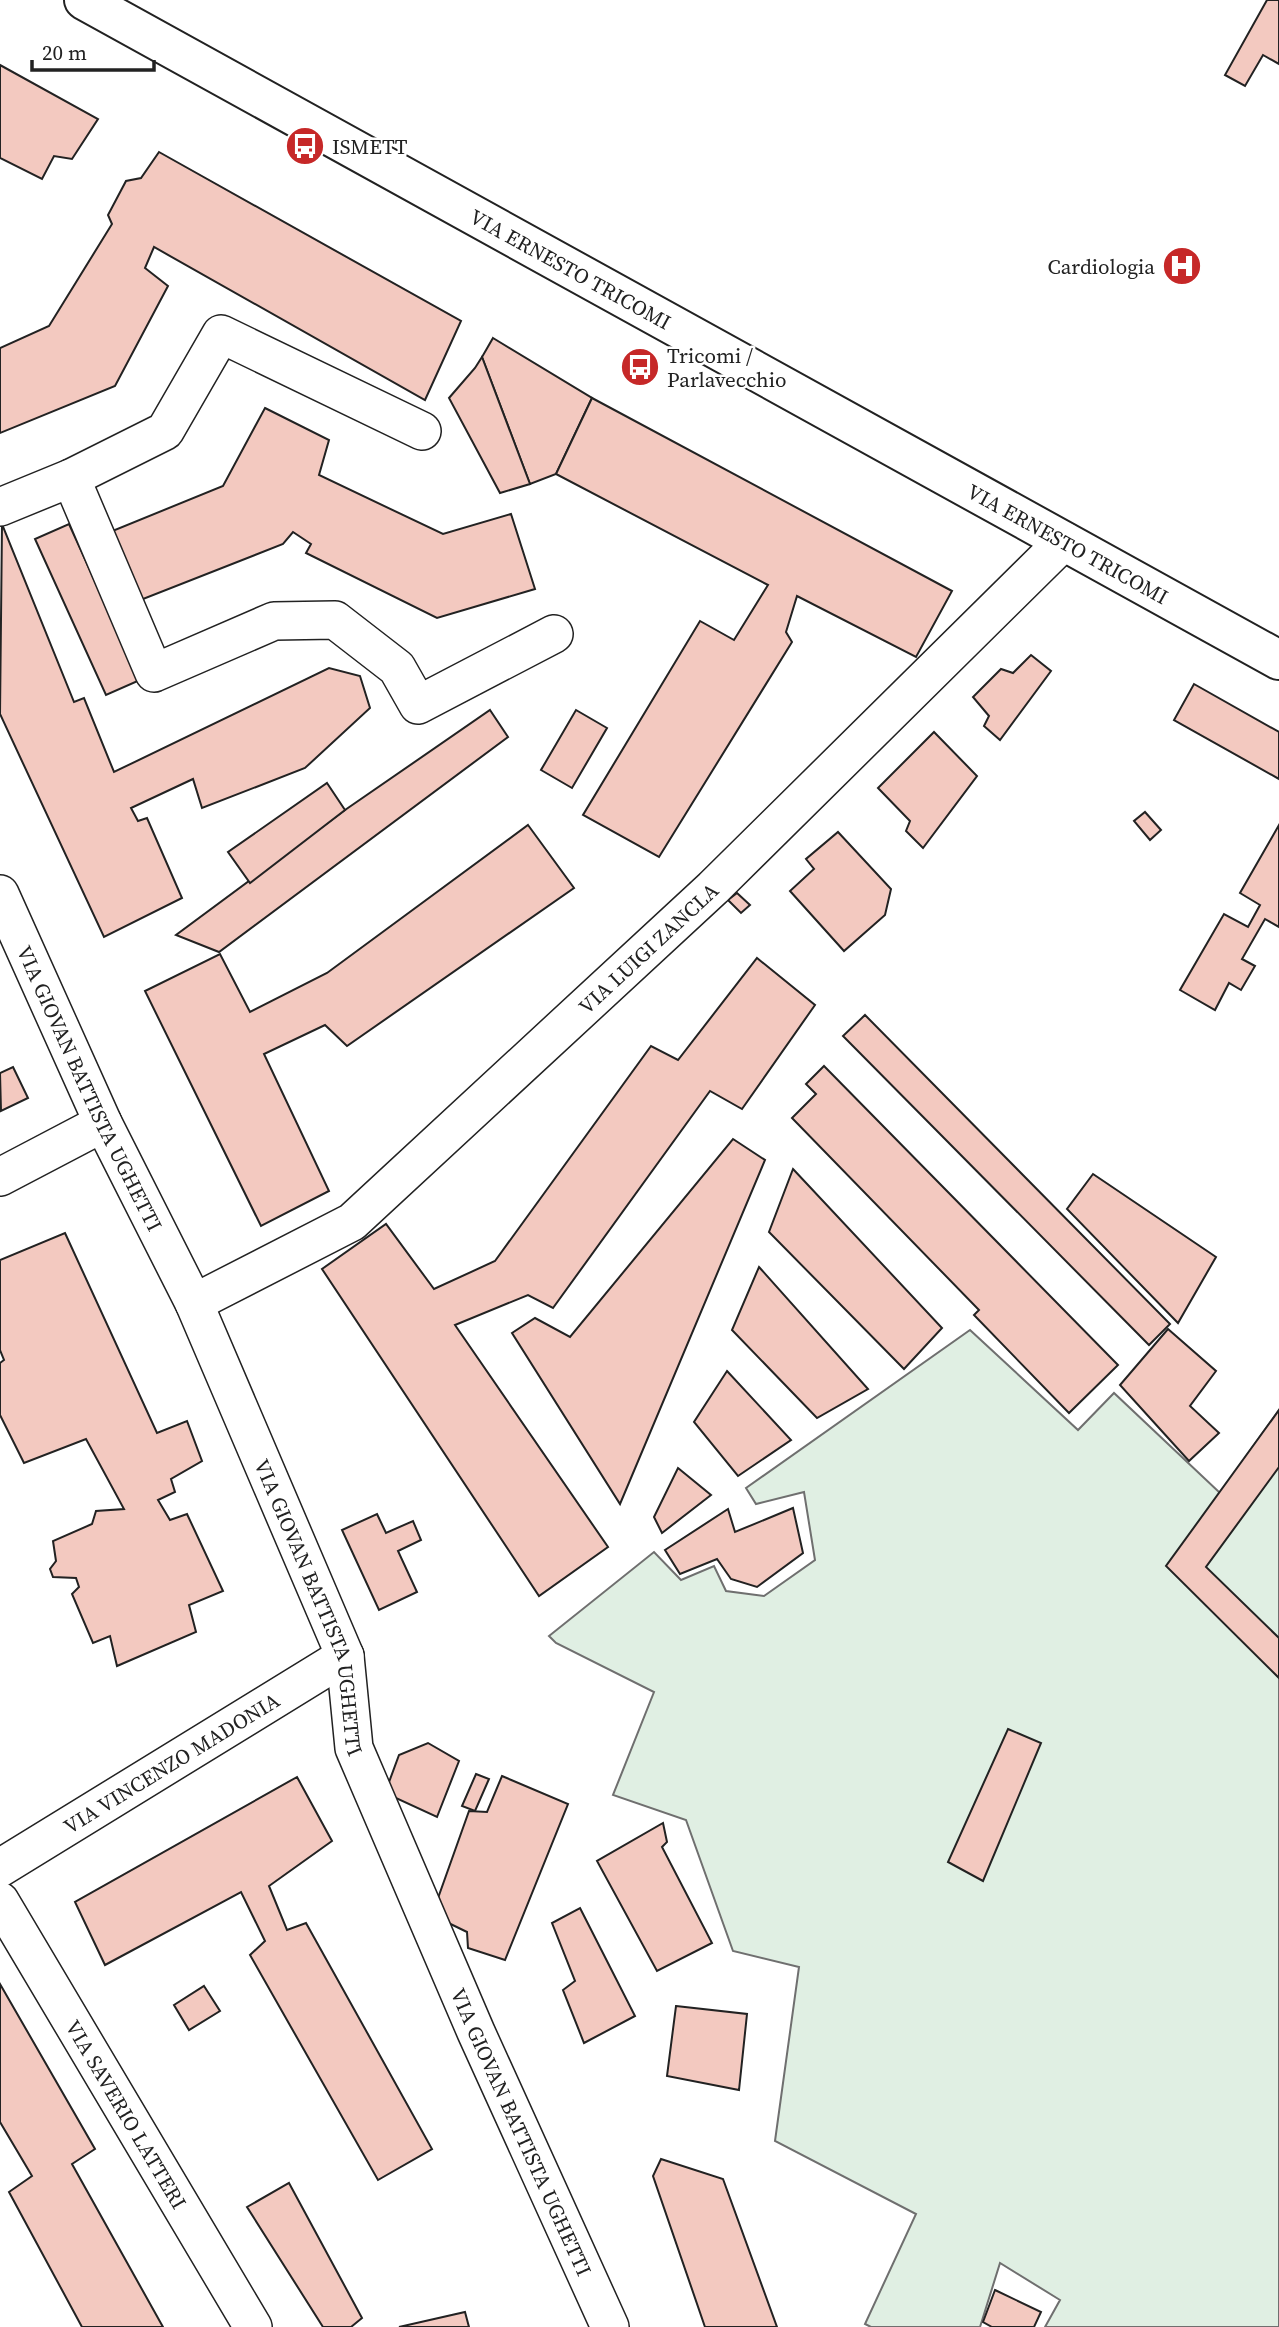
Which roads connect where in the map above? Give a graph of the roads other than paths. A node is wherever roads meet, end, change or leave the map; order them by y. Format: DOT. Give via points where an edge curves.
graph roads {
  1 [pos="84,0"];
  2 [pos="422,431"];
  3 [pos="71,478"];
  4 [pos="0,507"];
  5 [pos="1065,541"];
  6 [pos="554,634"];
  7 [pos="1279,660"];
  8 [pos="0,894"];
  9 [pos="103,1123"];
  10 [pos="0,1177"];
  11 [pos="194,1303"];
  12 [pos="345,1656"];
  13 [pos="0,1868"];
  14 [pos="0,1901"];
  15 [pos="253,2327"];
  16 [pos="610,2327"];
  1 -- 5 [label="street, VIA ERNESTO TRICOMI"];
  2 -- 3 [label="street" via="221,334 165,431"];
  3 -- 4 [label="street"];
  3 -- 6 [label="street" via="154,673 274,621 335,620 397,668 418,705"];
  5 -- 7 [label="street, VIA ERNESTO TRICOMI"];
  5 -- 11 [label="street, VIA LUIGI ZANCLA" via="713,888 352,1222"];
  8 -- 9 [label="street, VIA GIOVAN BATTISTA UGHETTI"];
  9 -- 10 [label="street"];
  9 -- 11 [label="street, VIA GIOVAN BATTISTA UGHETTI"];
  11 -- 12 [label="street, VIA GIOVAN BATTISTA UGHETTI"];
  12 -- 13 [label="street, VIA VINCENZO MADONIA"];
  12 -- 16 [label="street, VIA GIOVAN BATTISTA UGHETTI" via="354,1748"];
  14 -- 15 [label="street, VIA SAVERIO LATTERI"];
}
